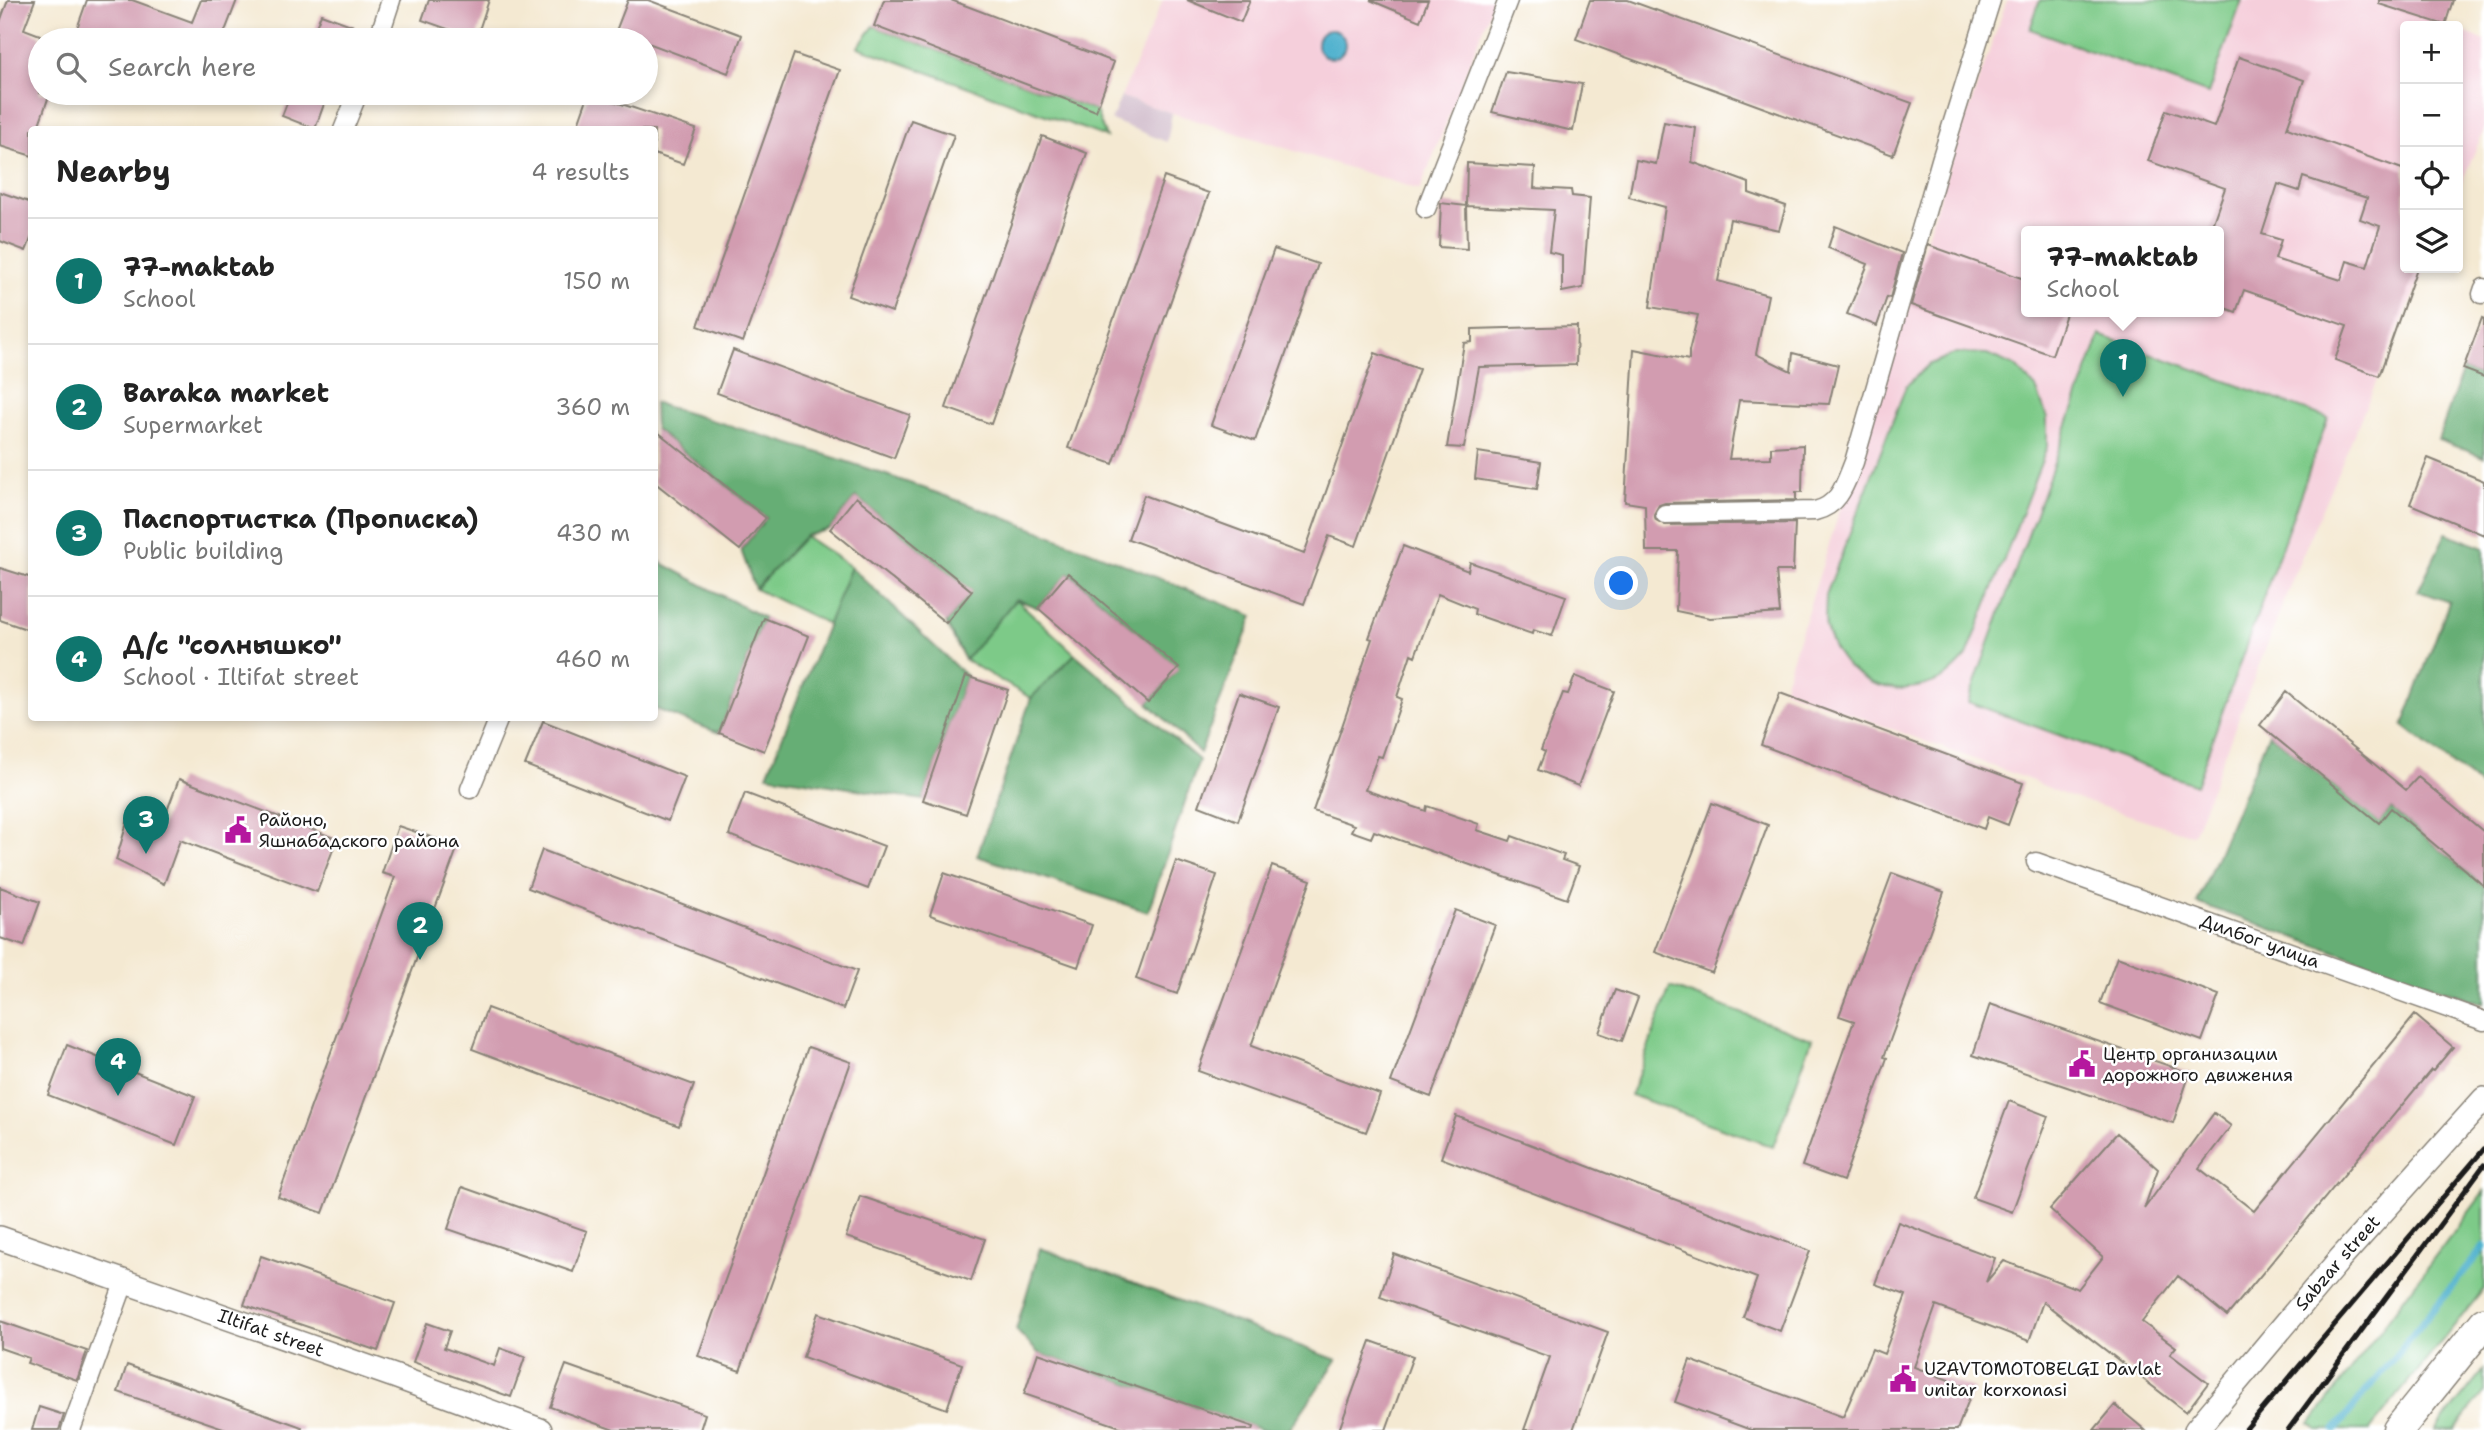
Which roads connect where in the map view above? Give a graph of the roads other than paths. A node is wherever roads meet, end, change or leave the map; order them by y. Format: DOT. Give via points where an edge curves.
graph roads {
  1 [pos="391,0"];
  2 [pos="1508,0"];
  3 [pos="1991,0"];
  4 [pos="381,28"];
  5 [pos="353,105"];
  6 [pos="344,126"];
  7 [pos="1426,209"];
  8 [pos="1665,514"];
  9 [pos="498,721"];
  10 [pos="470,789"];
  11 [pos="2036,862"];
  12 [pos="2484,1021"];
  13 [pos="2484,1099"];
  14 [pos="0,1238"];
  15 [pos="124,1283"];
  16 [pos="2484,1323"];
  17 [pos="71,1430"];
  18 [pos="540,1430"];
  19 [pos="2196,1430"];
  20 [pos="2398,1430"];
  1 -- 4 [label="street"];
  2 -- 7 [label="street"];
  3 -- 8 [label="street" via="1840,496 1815,511"];
  5 -- 6 [label="street"];
  9 -- 10 [label="street"];
  11 -- 12 [label="street, Дилбог улица"];
  13 -- 19 [label="street, Sabzar street" via="2340,1259"];
  14 -- 15 [label="street, Iltifаt street"];
  15 -- 17 [label="street"];
  15 -- 18 [label="street, Iltifаt street"];
  16 -- 20 [label="highway"];
}
